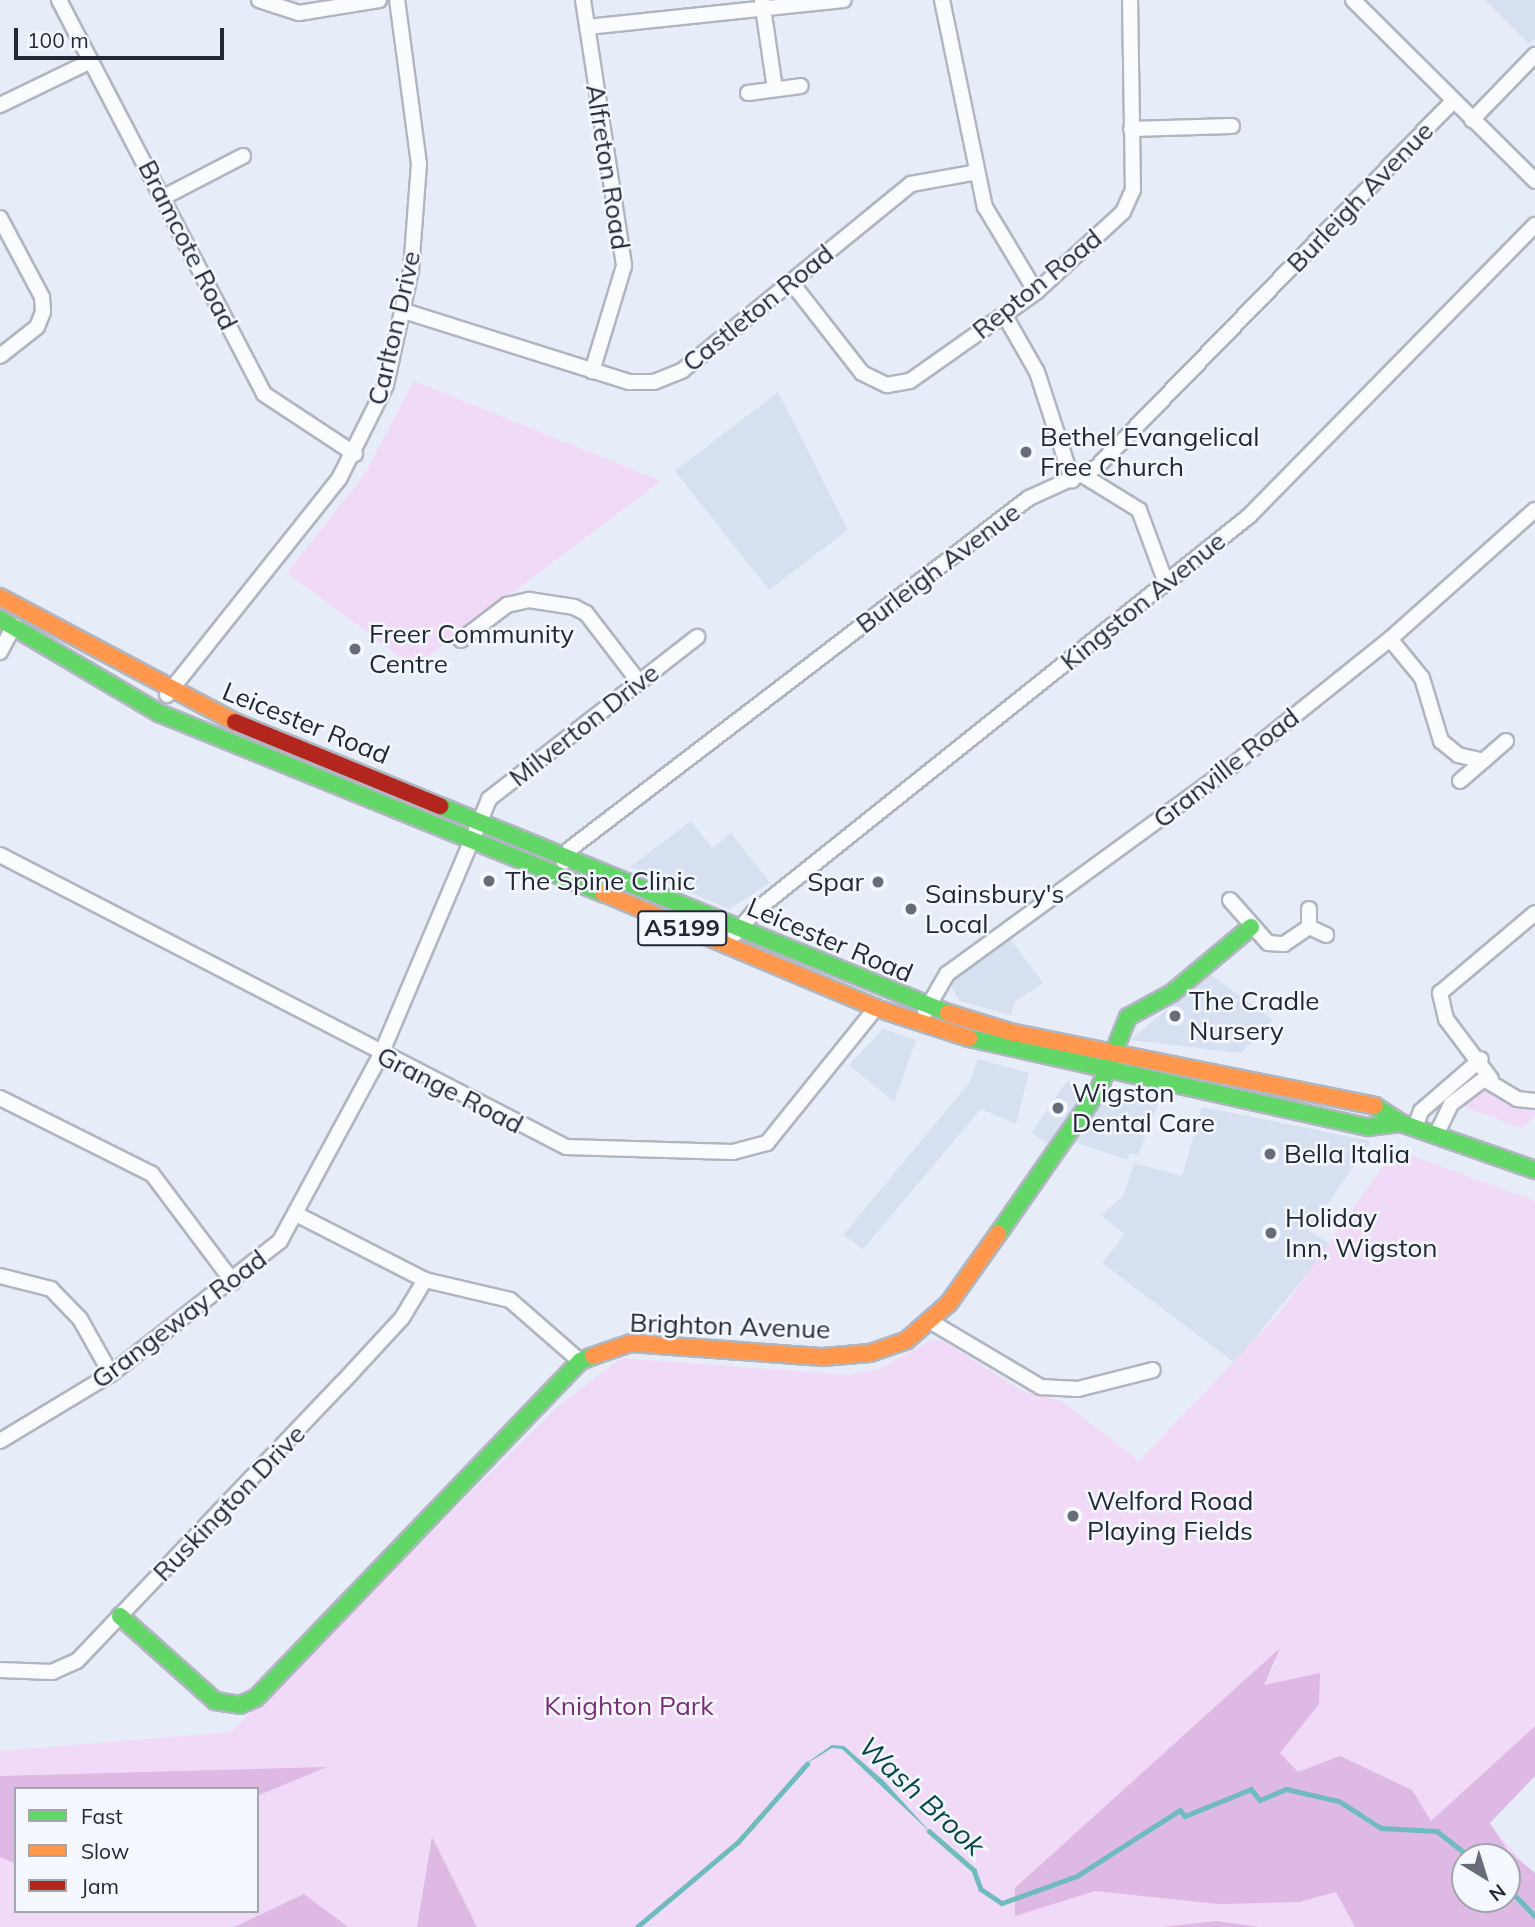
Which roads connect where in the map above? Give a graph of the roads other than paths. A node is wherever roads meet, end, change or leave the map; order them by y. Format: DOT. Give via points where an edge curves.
graph roads {
  1 [pos="59,0"];
  2 [pos="260,0"];
  3 [pos="379,0"];
  4 [pos="397,0"];
  5 [pos="583,0"];
  6 [pos="844,0"];
  7 [pos="942,0"];
  8 [pos="1130,0"];
  9 [pos="1353,0"];
  10 [pos="762,4"];
  11 [pos="587,27"];
  12 [pos="1535,55"];
  13 [pos="90,61"];
  14 [pos="802,86"];
  15 [pos="775,89"];
  16 [pos="748,93"];
  17 [pos="1453,101"];
  18 [pos="0,105"];
  19 [pos="1472,120"];
  20 [pos="1233,126"];
  21 [pos="1131,129"];
  22 [pos="243,156"];
  23 [pos="977,172"];
  24 [pos="1535,181"];
  25 [pos="164,197"];
  26 [pos="0,218"];
  27 [pos="1535,225"];
  28 [pos="791,282"];
  29 [pos="1036,292"];
  30 [pos="404,311"];
  31 [pos="1005,316"];
  32 [pos="0,356"];
  33 [pos="592,372"];
  34 [pos="355,454"];
  35 [pos="1078,478"];
  36 [pos="1533,516"];
  37 [pos="1166,583"];
  38 [pos="0,597"];
  39 [pos="7,622"];
  40 [pos="697,637"];
  41 [pos="1390,639"];
  42 [pos="461,640"];
  43 [pos="0,652"];
  44 [pos="639,682"];
  45 [pos="169,692"];
  46 [pos="159,713"];
  47 [pos="1506,741"];
  48 [pos="1483,761"];
  49 [pos="1460,781"];
  50 [pos="481,820"];
  51 [pos="474,839"];
  52 [pos="0,855"];
  53 [pos="566,856"];
  54 [pos="559,875"];
  55 [pos="1230,900"];
  56 [pos="1309,909"];
  57 [pos="1535,913"];
  58 [pos="1251,927"];
  59 [pos="1309,927"];
  60 [pos="738,928"];
  61 [pos="1326,935"];
  62 [pos="728,948"];
  63 [pos="927,1006"];
  64 [pos="876,1008"];
  65 [pos="920,1023"];
  66 [pos="1116,1053"];
  67 [pos="381,1054"];
  68 [pos="1486,1068"];
  69 [pos="1106,1072"];
  70 [pos="0,1098"];
  71 [pos="1535,1101"];
  72 [pos="1408,1125"];
  73 [pos="1437,1133"];
  74 [pos="1535,1170"];
  75 [pos="296,1214"];
  76 [pos="0,1276"];
  77 [pos="425,1280"];
  78 [pos="233,1282"];
  79 [pos="933,1323"];
  80 [pos="580,1361"];
  81 [pos="1153,1370"];
  82 [pos="111,1374"];
  83 [pos="0,1441"];
  84 [pos="120,1616"];
  85 [pos="0,1670"];
  1 -- 13 [label="street, Bramcote Road"];
  2 -- 3 [label="street" via="299,13"];
  4 -- 30 [label="street, Carlton Drive" via="419,164"];
  5 -- 11 [label="street, Alfreton Road"];
  6 -- 10 [label="street"];
  7 -- 23 [label="street"];
  8 -- 21 [label="street, Repton Road"];
  9 -- 17 [label="street"];
  10 -- 11 [label="street"];
  10 -- 15 [label="street"];
  11 -- 33 [label="street, Alfreton Road" via="624,266"];
  12 -- 19 [label="street"];
  13 -- 18 [label="street"];
  13 -- 25 [label="street, Bramcote Road"];
  14 -- 15 [label="street"];
  15 -- 16 [label="street"];
  17 -- 19 [label="street"];
  17 -- 35 [label="street, Burleigh Avenue"];
  19 -- 24 [label="street"];
  20 -- 21 [label="street"];
  21 -- 29 [label="street, Repton Road" via="1133,190 1123,212"];
  22 -- 25 [label="street"];
  23 -- 28 [label="street, Castleton Road" via="911,184"];
  23 -- 29 [label="street" via="985,207"];
  25 -- 34 [label="street, Bramcote Road" via="264,394"];
  26 -- 32 [label="street" via="42,297 43,312 37,327"];
  27 -- 37 [label="street, Kingston Avenue" via="1249,516"];
  28 -- 31 [label="street, Repton Road" via="862,373 887,385 910,381"];
  28 -- 33 [label="street, Castleton Road" via="668,378 629,383"];
  29 -- 31 [label="street, Repton Road"];
  30 -- 33 [label="street, Castleton Road"];
  30 -- 34 [label="street, Carlton Drive" via="386,385"];
  31 -- 35 [label="street" via="1038,372"];
  34 -- 45 [label="street, Carlton Drive"];
  35 -- 37 [label="street" via="1139,510"];
  35 -- 53 [label="street, Burleigh Avenue" via="1029,498"];
  36 -- 41 [label="street, Granville Road"];
  37 -- 60 [label="street, Kingston Avenue"];
  38 -- 45 [label="main road, Leicester Road / A5199"];
  39 -- 43 [label="street"];
  39 -- 46 [label="main road, Leicester Road / A5199"];
  40 -- 44 [label="street, Milverton Drive"];
  41 -- 48 [label="street" via="1418,669 1441,741 1458,755"];
  41 -- 63 [label="street, Granville Road" via="1219,776 947,974"];
  42 -- 44 [label="street" via="507,606 529,600 574,607 586,613"];
  44 -- 50 [label="street, Milverton Drive" via="489,799"];
  45 -- 46 [label="street, Carlton Drive"];
  45 -- 50 [label="main road, Leicester Road / A5199"];
  46 -- 51 [label="main road, Leicester Road / A5199"];
  47 -- 48 [label="street"];
  48 -- 49 [label="street"];
  50 -- 51 [label="street, Grangeway Road"];
  50 -- 53 [label="main road, Leicester Road / A5199"];
  51 -- 54 [label="main road, Leicester Road / A5199"];
  51 -- 67 [label="street, Grangeway Road"];
  52 -- 67 [label="street, Grange Road"];
  53 -- 54 [label="street"];
  53 -- 60 [label="main road, Leicester Road / A5199"];
  54 -- 62 [label="main road, Leicester Road / A5199"];
  55 -- 58 [label="street"];
  56 -- 59 [label="street"];
  57 -- 68 [label="street" via="1440,993 1446,1019"];
  58 -- 59 [label="street" via="1275,944"];
  58 -- 66 [label="main road, Brighton Avenue" via="1172,993 1128,1017"];
  59 -- 61 [label="street"];
  60 -- 62 [label="street, Kingston Avenue"];
  60 -- 63 [label="main road, Leicester Road / A5199"];
  62 -- 64 [label="main road, Leicester Road / A5199"];
  63 -- 65 [label="street, Granville Road"];
  63 -- 66 [label="main road, Leicester Road / A5199" via="1014,1033"];
  64 -- 65 [label="main road, Leicester Road / A5199"];
  64 -- 67 [label="street, Grange Road" via="783,1128 767,1143 733,1152 566,1147"];
  65 -- 69 [label="main road, Leicester Road / A5199"];
  66 -- 69 [label="main road, Brighton Avenue"];
  66 -- 72 [label="main road, Leicester Road / A5199" via="1374,1105"];
  67 -- 75 [label="street, Grangeway Road"];
  68 -- 71 [label="street" via="1517,1099"];
  68 -- 72 [label="street"];
  68 -- 73 [label="street" via="1451,1104"];
  69 -- 72 [label="main road, Leicester Road / A5199" via="1368,1127"];
  69 -- 79 [label="main road, Brighton Avenue"];
  70 -- 78 [label="street" via="152,1174"];
  72 -- 73 [label="main road, Leicester Road / A5199"];
  73 -- 74 [label="main road, A5199"];
  75 -- 77 [label="street"];
  75 -- 78 [label="street, Grangeway Road" via="280,1241"];
  76 -- 82 [label="street" via="51,1289 80,1320"];
  77 -- 80 [label="street" via="510,1300"];
  77 -- 84 [label="street, Ruskington Drive" via="408,1310 352,1373"];
  78 -- 82 [label="street, Grangeway Road"];
  79 -- 80 [label="main road, Brighton Avenue" via="870,1353 823,1357 631,1343"];
  79 -- 81 [label="street" via="1041,1388 1078,1389"];
  80 -- 84 [label="main road, Brighton Avenue" via="256,1698 240,1705 215,1701"];
  82 -- 83 [label="street, Grangeway Road"];
  84 -- 85 [label="street, Ruskington Drive" via="77,1661 52,1672"];
}
